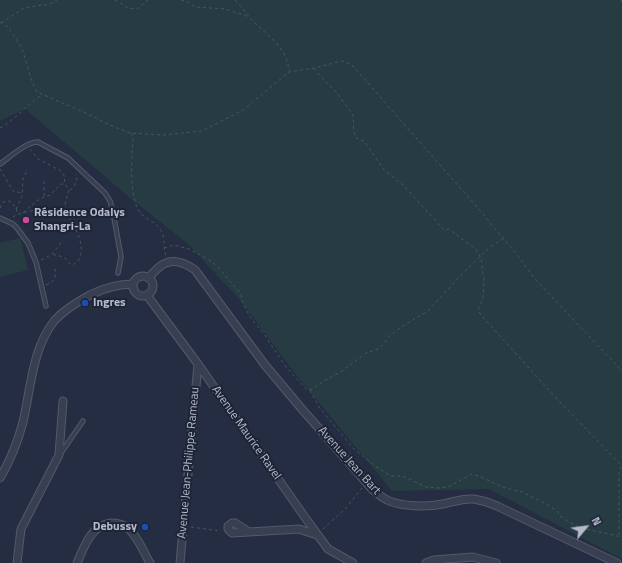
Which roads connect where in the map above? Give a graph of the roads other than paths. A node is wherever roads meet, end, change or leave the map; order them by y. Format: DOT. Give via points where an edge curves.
graph roads {
  1 [pos="0,164"];
  2 [pos="0,218"];
  3 [pos="118,273"];
  4 [pos="148,278"];
  5 [pos="133,284"];
  6 [pos="148,294"];
  7 [pos="46,306"];
  8 [pos="198,364"];
  9 [pos="63,401"];
  10 [pos="83,421"];
  11 [pos="59,455"];
  12 [pos="0,478"];
  13 [pos="304,516"];
  14 [pos="299,529"];
  15 [pos="249,532"];
  16 [pos="317,535"];
  17 [pos="17,563"];
  18 [pos="77,563"];
  19 [pos="150,563"];
  20 [pos="180,563"];
  21 [pos="353,563"];
  22 [pos="426,563"];
  23 [pos="496,563"];
  24 [pos="617,563"];
  1 -- 3 [label="lane" via="32,142 38,142 76,165 110,201 121,257"];
  2 -- 7 [label="lane" via="13,224 28,243 36,262"];
  4 -- 5 [label="street" via="140,277"];
  4 -- 6 [label="street" via="152,286"];
  4 -- 24 [label="street, Avenue Jean Bart" via="157,268 168,262 181,262 195,270 265,365 381,497 406,505 431,506 464,499 487,502"];
  5 -- 6 [label="street" via="136,293 142,296"];
  5 -- 12 [label="street" via="103,289 80,300 62,313 51,326 40,346 23,422 8,465"];
  6 -- 8 [label="street, Avenue Maurice Ravel"];
  8 -- 13 [label="street, Avenue Maurice Ravel"];
  8 -- 20 [label="street, Avenue Jean-Philippe Rameau"];
  9 -- 11 [label="street"];
  10 -- 11 [label="lane"];
  11 -- 17 [label="street" via="21,529"];
  13 -- 14 [label="street"];
  13 -- 16 [label="street, Avenue Maurice Ravel"];
  14 -- 15 [label="street"];
  14 -- 16 [label="street"];
  15 -- 15 [label="street" via="230,532 228,526 235,523"];
  16 -- 21 [label="street, Avenue Maurice Ravel" via="328,549"];
  18 -- 19 [label="street" via="96,529 113,523 126,527 132,533"];
  22 -- 23 [label="street" via="473,557"];
}
